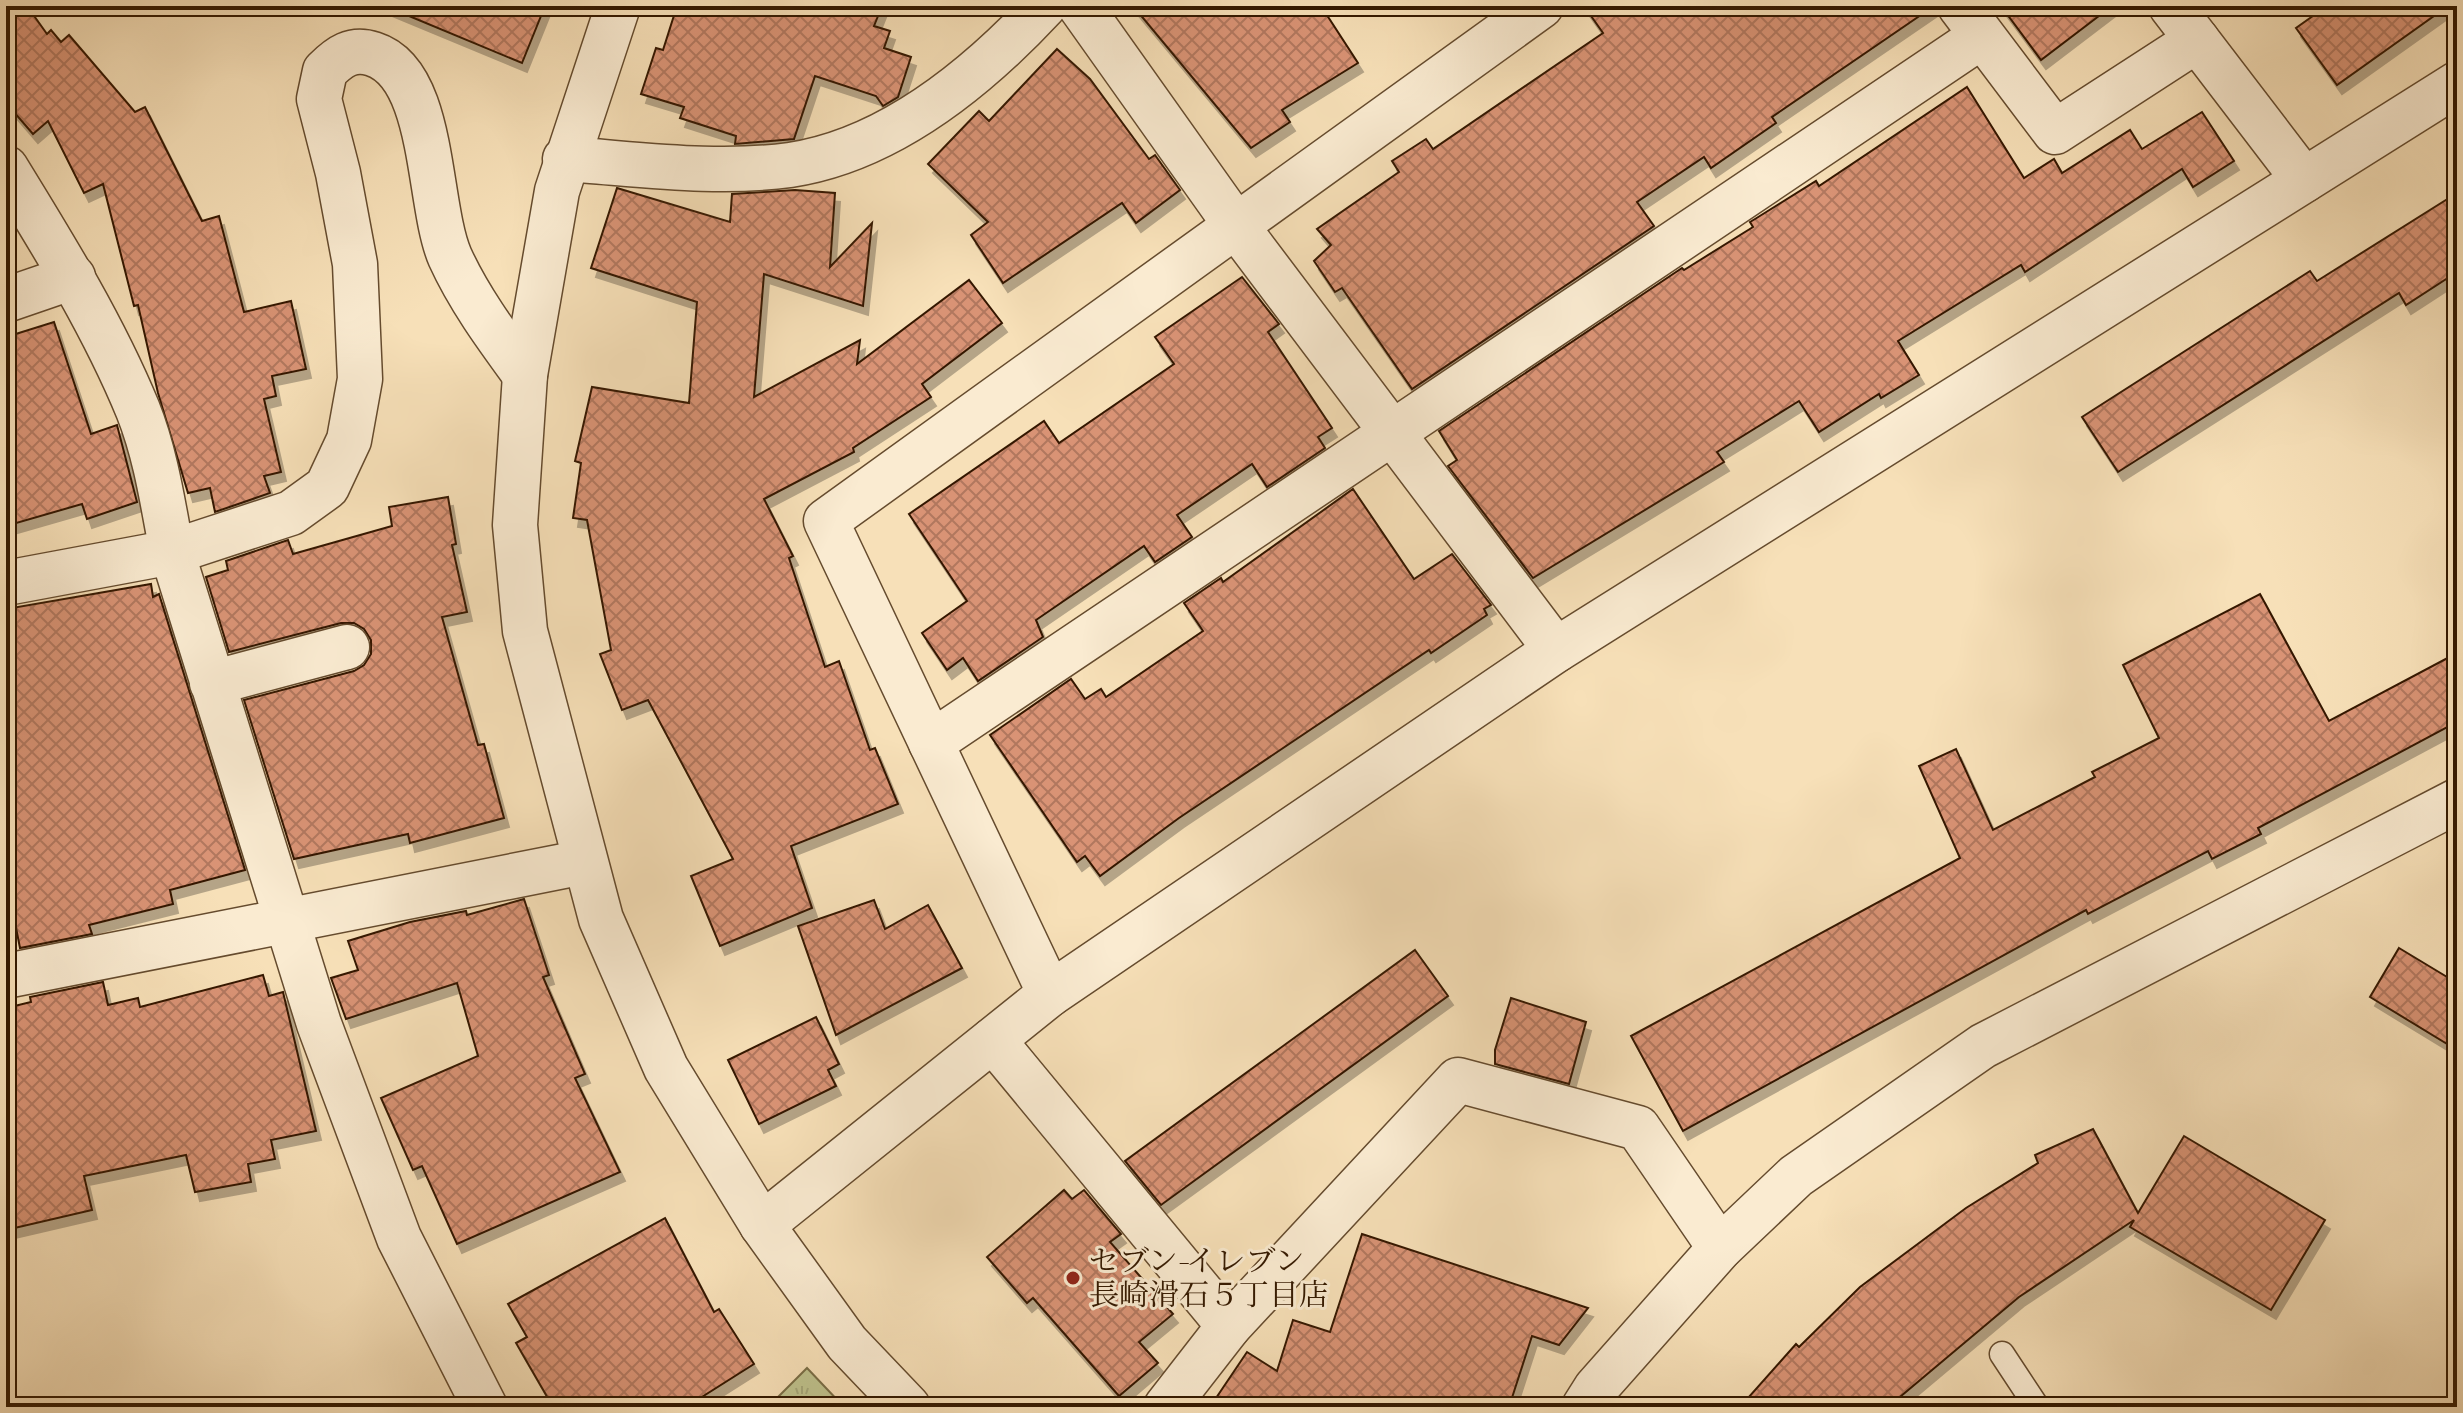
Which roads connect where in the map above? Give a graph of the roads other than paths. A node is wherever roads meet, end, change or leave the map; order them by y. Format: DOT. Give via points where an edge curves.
graph roads {
  1 [pos="618,6"];
  2 [pos="1044,6"];
  3 [pos="1080,6"];
  4 [pos="1541,6"];
  5 [pos="1971,21"];
  6 [pos="2184,23"];
  7 [pos="2457,84"];
  8 [pos="565,159"];
  9 [pos="6,168"];
  10 [pos="2304,180"];
  11 [pos="1237,227"];
  12 [pos="73,277"];
  13 [pos="6,300"];
  14 [pos="525,375"];
  15 [pos="1393,434"];
  16 [pos="172,552"];
  17 [pos="6,583"];
  18 [pos="347,647"];
  19 [pos="1556,650"];
  20 [pos="212,683"];
  21 [pos="931,743"];
  22 [pos="2457,801"];
  23 [pos="584,862"];
  24 [pos="284,921"];
  25 [pos="6,976"];
  26 [pos="1050,994"];
  27 [pos="993,1040"];
  28 [pos="762,1225"];
  29 [pos="1720,1248"];
  30 [pos="1229,1326"];
  31 [pos="2002,1354"];
  32 [pos="485,1407"];
  33 [pos="908,1407"];
  34 [pos="1166,1407"];
  35 [pos="1584,1407"];
  36 [pos="2037,1407"];
  1 -- 8 [label="street"];
  2 -- 8 [label="street" via="960,84 892,130 858,145 791,165 693,168"];
  3 -- 11 [label="street"];
  4 -- 11 [label="street"];
  5 -- 6 [label="street" via="2055,132"];
  5 -- 15 [label="street"];
  6 -- 10 [label="street"];
  7 -- 10 [label="street"];
  8 -- 14 [label="street"];
  9 -- 12 [label="street"];
  10 -- 19 [label="street"];
  11 -- 15 [label="street"];
  11 -- 21 [label="street" via="826,521"];
  12 -- 13 [label="street"];
  12 -- 16 [label="street" via="138,411"];
  14 -- 16 [label="street" via="449,255 411,90 382,57 366,52 338,58 325,71 319,99 355,264 360,379 349,440 327,487 291,513"];
  14 -- 23 [label="street" via="515,525 525,631"];
  15 -- 19 [label="street"];
  15 -- 21 [label="street"];
  16 -- 17 [label="street"];
  16 -- 20 [label="street"];
  18 -- 20 [label="street"];
  19 -- 26 [label="street"];
  20 -- 24 [label="street"];
  21 -- 26 [label="street"];
  22 -- 29 [label="street" via="1983,1046 1796,1176"];
  23 -- 24 [label="street"];
  23 -- 28 [label="street" via="601,919 666,1068"];
  24 -- 25 [label="street"];
  24 -- 32 [label="street" via="399,1238"];
  26 -- 27 [label="street"];
  27 -- 28 [label="street"];
  27 -- 30 [label="street"];
  28 -- 33 [label="street" via="847,1343"];
  29 -- 30 [label="street" via="1638,1128 1458,1080"];
  29 -- 35 [label="street"];
  30 -- 34 [label="street"];
  31 -- 36 [label="lane"];
}
